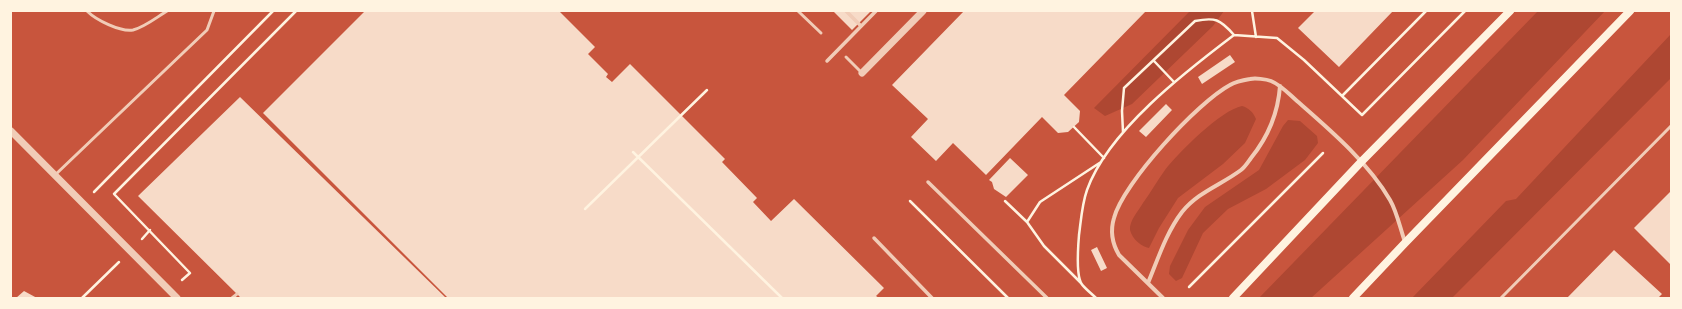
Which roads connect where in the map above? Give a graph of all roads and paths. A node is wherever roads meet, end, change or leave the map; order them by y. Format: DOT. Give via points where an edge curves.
graph roads {
  1 [pos="87,11"];
  2 [pos="167,11"];
  3 [pos="214,11"];
  4 [pos="273,11"];
  5 [pos="798,11"];
  6 [pos="846,11"];
  7 [pos="876,11"];
  8 [pos="922,11"];
  9 [pos="1252,11"];
  10 [pos="1426,11"];
  11 [pos="1465,11"];
  12 [pos="1510,11"];
  13 [pos="1630,11"];
  14 [pos="294,12"];
  15 [pos="861,26"];
  16 [pos="821,33"];
  17 [pos="1234,35"];
  18 [pos="1256,37"];
  19 [pos="846,57"];
  20 [pos="827,61"];
  21 [pos="1154,61"];
  22 [pos="862,73"];
  23 [pos="1174,82"];
  24 [pos="1280,86"];
  25 [pos="707,90"];
  26 [pos="1342,96"];
  27 [pos="1671,126"];
  28 [pos="1074,127"];
  29 [pos="11,131"];
  30 [pos="1123,132"];
  31 [pos="633,152"];
  32 [pos="1323,153"];
  33 [pos="638,157"];
  34 [pos="1103,159"];
  35 [pos="1361,162"];
  36 [pos="55,176"];
  37 [pos="928,182"];
  38 [pos="92,194"];
  39 [pos="910,201"];
  40 [pos="1005,201"];
  41 [pos="585,209"];
  42 [pos="1027,222"];
  43 [pos="150,230"];
  44 [pos="874,238"];
  45 [pos="139,242"];
  46 [pos="1405,243"];
  47 [pos="122,259"];
  48 [pos="180,282"];
  49 [pos="1081,283"];
  50 [pos="1148,283"];
  51 [pos="1189,287"];
  52 [pos="237,294"];
  53 [pos="82,298"];
  54 [pos="177,298"];
  55 [pos="232,298"];
  56 [pos="782,298"];
  57 [pos="932,298"];
  58 [pos="1008,298"];
  59 [pos="1047,298"];
  60 [pos="1096,298"];
  61 [pos="1163,298"];
  62 [pos="1233,298"];
  63 [pos="1353,298"];
  64 [pos="1501,298"];
  1 -- 2 [label="lane" via="112,26 133,30"];
  3 -- 36 [label="lane" via="207,30"];
  4 -- 38 [label="path"];
  5 -- 16 [label="lane"];
  6 -- 15 [label="street"];
  7 -- 15 [label="street"];
  8 -- 22 [label="street"];
  9 -- 18 [label="path"];
  10 -- 26 [label="path"];
  11 -- 26 [label="path" via="1362,115"];
  12 -- 35 [label="main road"];
  13 -- 46 [label="main road"];
  14 -- 43 [label="path" via="114,194"];
  15 -- 20 [label="street"];
  17 -- 18 [label="path"];
  17 -- 21 [label="path" via="1225,25 1210,18 1195,21"];
  17 -- 23 [label="path"];
  18 -- 26 [label="path" via="1277,38"];
  19 -- 22 [label="lane"];
  21 -- 23 [label="path"];
  21 -- 30 [label="path" via="1124,88"];
  23 -- 30 [label="path"];
  24 -- 35 [label="street"];
  24 -- 50 [label="street" via="1274,118 1260,147 1242,169 1203,192 1182,212 1166,240"];
  24 -- 50 [label="street" via="1270,80 1251,79 1231,84 1214,95 1161,148 1122,199 1114,217 1111,235 1114,247"];
  25 -- 33 [label="path"];
  27 -- 64 [label="lane"];
  28 -- 34 [label="path"];
  29 -- 36 [label="street"];
  30 -- 34 [label="path"];
  31 -- 33 [label="path"];
  32 -- 51 [label="path"];
  33 -- 41 [label="path"];
  33 -- 56 [label="path"];
  34 -- 42 [label="path" via="1040,202"];
  34 -- 49 [label="path" via="1087,190 1081,215 1078,263"];
  35 -- 46 [label="street" via="1390,200"];
  35 -- 62 [label="main road"];
  36 -- 54 [label="street"];
  37 -- 59 [label="street"];
  39 -- 58 [label="path"];
  40 -- 42 [label="path"];
  42 -- 49 [label="path" via="1044,246"];
  43 -- 45 [label="path"];
  43 -- 48 [label="path" via="190,273"];
  44 -- 57 [label="street"];
  46 -- 63 [label="main road"];
  47 -- 53 [label="path"];
  49 -- 60 [label="path"];
  50 -- 61 [label="street"];
  52 -- 55 [label="lane"];
}
